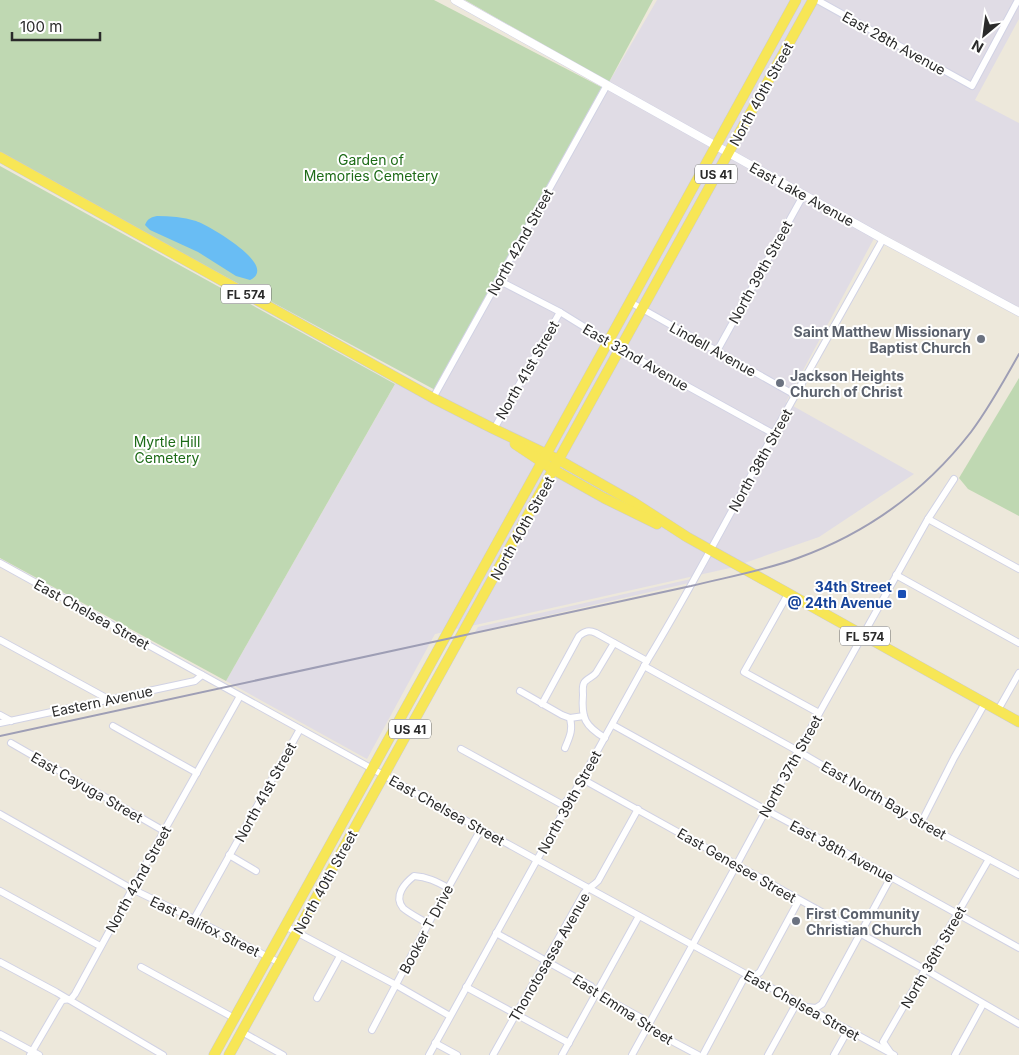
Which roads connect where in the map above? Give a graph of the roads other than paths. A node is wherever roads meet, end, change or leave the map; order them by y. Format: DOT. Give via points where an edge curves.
graph roads {
  1 [pos="456,0"];
  2 [pos="796,0"];
  3 [pos="815,0"];
  4 [pos="1018,0"];
  5 [pos="770,47"];
  6 [pos="783,55"];
  7 [pos="607,85"];
  8 [pos="716,146"];
  9 [pos="728,152"];
  10 [pos="0,157"];
  11 [pos="804,194"];
  12 [pos="673,225"];
  13 [pos="685,232"];
  14 [pos="883,239"];
  15 [pos="498,280"];
  16 [pos="630,302"];
  17 [pos="642,309"];
  18 [pos="560,312"];
  19 [pos="1019,312"];
  20 [pos="608,343"];
  21 [pos="620,350"];
  22 [pos="717,351"];
  23 [pos="795,395"];
  24 [pos="433,398"];
  25 [pos="494,429"];
  26 [pos="774,434"];
  27 [pos="545,458"];
  28 [pos="559,460"];
  29 [pos="554,470"];
  30 [pos="954,479"];
  31 [pos="928,519"];
  32 [pos="687,537"];
  33 [pos="711,550"];
  34 [pos="0,563"];
  35 [pos="487,563"];
  36 [pos="499,569"];
  37 [pos="1019,569"];
  38 [pos="896,575"];
  39 [pos="788,594"];
  40 [pos="863,635"];
  41 [pos="0,640"];
  42 [pos="614,643"];
  43 [pos="1019,643"];
  44 [pos="646,664"];
  45 [pos="426,672"];
  46 [pos="1019,674"];
  47 [pos="202,675"];
  48 [pos="438,678"];
  49 [pos="520,691"];
  50 [pos="240,696"];
  51 [pos="108,699"];
  52 [pos="985,703"];
  53 [pos="542,704"];
  54 [pos="998,710"];
  55 [pos="819,713"];
  56 [pos="0,715"];
  57 [pos="584,716"];
  58 [pos="570,718"];
  59 [pos="11,721"];
  60 [pos="1019,722"];
  61 [pos="0,723"];
  62 [pos="613,725"];
  63 [pos="113,726"];
  64 [pos="300,729"];
  65 [pos="605,738"];
  66 [pos="11,743"];
  67 [pos="565,748"];
  68 [pos="461,749"];
  69 [pos="798,751"];
  70 [pos="372,769"];
  71 [pos="197,773"];
  72 [pos="384,775"];
  73 [pos="574,793"];
  74 [pos="638,809"];
  75 [pos="766,810"];
  76 [pos="0,814"];
  77 [pos="921,822"];
  78 [pos="481,829"];
  79 [pos="164,831"];
  80 [pos="327,850"];
  81 [pos="229,856"];
  82 [pos="339,856"];
  83 [pos="989,859"];
  84 [pos="537,860"];
  85 [pos="737,864"];
  86 [pos="256,871"];
  87 [pos="1019,875"];
  88 [pos="891,877"];
  89 [pos="448,888"];
  90 [pos="588,888"];
  91 [pos="132,889"];
  92 [pos="0,891"];
  93 [pos="302,896"];
  94 [pos="799,900"];
  95 [pos="314,903"];
  96 [pos="958,914"];
  97 [pos="639,916"];
  98 [pos="194,919"];
  99 [pos="428,924"];
  100 [pos="285,926"];
  101 [pos="297,932"];
  102 [pos="496,933"];
  103 [pos="860,934"];
  104 [pos="692,945"];
  105 [pos="100,946"];
  106 [pos="1019,948"];
  107 [pos="340,956"];
  108 [pos="268,957"];
  109 [pos="545,961"];
  110 [pos="0,962"];
  111 [pos="280,963"];
  112 [pos="140,967"];
  113 [pos="926,970"];
  114 [pos="750,977"];
  115 [pos="396,985"];
  116 [pos="466,987"];
  117 [pos="596,993"];
  118 [pos="317,998"];
  119 [pos="68,999"];
  120 [pos="983,1004"];
  121 [pos="805,1007"];
  122 [pos="515,1014"];
  123 [pos="450,1016"];
  124 [pos="234,1018"];
  125 [pos="1019,1024"];
  126 [pos="647,1027"];
  127 [pos="372,1030"];
  128 [pos="848,1030"];
  129 [pos="242,1032"];
  130 [pos="0,1034"];
  131 [pos="435,1043"];
  132 [pos="569,1043"];
  133 [pos="31,1053"];
  134 [pos="892,1054"];
  135 [pos="39,1055"];
  136 [pos="163,1055"];
  137 [pos="214,1055"];
  138 [pos="229,1055"];
  139 [pos="283,1055"];
  140 [pos="429,1055"];
  141 [pos="458,1055"];
  142 [pos="493,1055"];
  143 [pos="562,1055"];
  144 [pos="632,1055"];
  145 [pos="698,1055"];
  146 [pos="703,1055"];
  147 [pos="768,1055"];
  148 [pos="834,1055"];
  149 [pos="955,1055"];
  1 -- 7 [label="street, East Lake Avenue"];
  2 -- 5 [label="main road, North 40th Street / US 41"];
  3 -- 4 [label="street, East 28th Avenue" via="972,86"];
  3 -- 6 [label="main road, North 40th Street / US 41"];
  5 -- 6 [label="street"];
  5 -- 8 [label="main road, North 40th Street / US 41"];
  6 -- 9 [label="main road, North 40th Street / US 41"];
  7 -- 8 [label="street, East Lake Avenue"];
  7 -- 15 [label="street, North 42nd Street"];
  8 -- 9 [label="street, East Lake Avenue"];
  8 -- 12 [label="main road, North 40th Street / US 41"];
  9 -- 11 [label="street, East Lake Avenue"];
  9 -- 13 [label="main road, North 40th Street / US 41"];
  10 -- 24 [label="main road, FL 574"];
  11 -- 14 [label="street, East Lake Avenue"];
  11 -- 22 [label="street, North 39th Street"];
  12 -- 13 [label="street"];
  12 -- 16 [label="main road, North 40th Street / US 41"];
  13 -- 17 [label="main road, North 40th Street / US 41"];
  14 -- 19 [label="street, East Lake Avenue"];
  14 -- 23 [label="street, North 38th Street"];
  15 -- 18 [label="street, East 32nd Avenue"];
  15 -- 24 [label="street, North 42nd Street"];
  16 -- 17 [label="street, Lindell Avenue"];
  16 -- 20 [label="main road, North 40th Street / US 41"];
  17 -- 21 [label="main road, North 40th Street / US 41"];
  17 -- 22 [label="street, Lindell Avenue"];
  18 -- 20 [label="street, East 32nd Avenue"];
  18 -- 25 [label="street, North 41st Street"];
  20 -- 21 [label="street, East 32nd Avenue"];
  20 -- 27 [label="main road, North 40th Street / US 41"];
  21 -- 26 [label="street, East 32nd Avenue"];
  21 -- 28 [label="main road, North 40th Street / US 41"];
  22 -- 23 [label="street, Lindell Avenue"];
  23 -- 26 [label="street, North 38th Street"];
  24 -- 25 [label="main road, FL 574"];
  25 -- 27 [label="main road, FL 574"];
  26 -- 33 [label="street, North 38th Street"];
  27 -- 28 [label="main road, FL 574"];
  27 -- 29 [label="main road, FL 574"];
  27 -- 35 [label="main road, North 40th Street / US 41"];
  28 -- 29 [label="main road, North 40th Street / US 41"];
  28 -- 32 [label="main road, FL 574"];
  29 -- 32 [label="main road, FL 574"];
  29 -- 36 [label="main road, North 40th Street / US 41"];
  30 -- 31 [label="street, North 37th Street"];
  31 -- 37 [label="street"];
  31 -- 38 [label="street, North 37th Street"];
  32 -- 33 [label="main road, FL 574"];
  33 -- 39 [label="main road, FL 574"];
  33 -- 44 [label="street, North 39th Street"];
  34 -- 47 [label="street, East Chelsea Street"];
  35 -- 36 [label="street"];
  35 -- 45 [label="main road, North 40th Street / US 41"];
  36 -- 48 [label="main road, North 40th Street / US 41"];
  38 -- 40 [label="street, North 37th Street"];
  38 -- 43 [label="street"];
  39 -- 40 [label="main road, FL 574"];
  39 -- 55 [label="street" via="744,672"];
  40 -- 52 [label="main road, FL 574"];
  40 -- 55 [label="street, North 37th Street"];
  41 -- 51 [label="street"];
  42 -- 44 [label="street, East North Bay Street"];
  42 -- 53 [label="street, East North Bay Street" via="592,631 579,636"];
  42 -- 57 [label="street" via="596,673 583,686"];
  44 -- 62 [label="street, North 39th Street"];
  44 -- 69 [label="street, East North Bay Street"];
  45 -- 48 [label="street"];
  45 -- 70 [label="main road, North 40th Street / US 41"];
  46 -- 54 [label="street"];
  47 -- 50 [label="street, East Chelsea Street"];
  47 -- 51 [label="street, Eastern Avenue" via="194,681"];
  48 -- 72 [label="main road, North 40th Street / US 41"];
  49 -- 53 [label="street"];
  50 -- 64 [label="street, East Chelsea Street"];
  50 -- 71 [label="street, North 42nd Street"];
  51 -- 59 [label="street, Eastern Avenue"];
  52 -- 54 [label="main road, FL 574"];
  52 -- 77 [label="street"];
  53 -- 58 [label="street"];
  54 -- 60 [label="main road, FL 574"];
  55 -- 69 [label="street, North 37th Street"];
  56 -- 59 [label="street"];
  57 -- 58 [label="street"];
  57 -- 65 [label="street" via="592,730"];
  58 -- 67 [label="street" via="572,726"];
  59 -- 61 [label="street, Eastern Avenue"];
  62 -- 65 [label="street, North 39th Street"];
  62 -- 75 [label="street, East 38th Avenue"];
  63 -- 71 [label="street"];
  64 -- 70 [label="street, East Chelsea Street"];
  64 -- 81 [label="street, North 41st Street"];
  65 -- 73 [label="street, North 39th Street"];
  66 -- 79 [label="street, East Cayuga Street"];
  68 -- 73 [label="street, East Genesee Street" via="563,805"];
  69 -- 75 [label="street, North 37th Street"];
  69 -- 77 [label="street, East North Bay Street"];
  70 -- 72 [label="street, East Chelsea Street"];
  70 -- 80 [label="main road, North 40th Street / US 41"];
  71 -- 79 [label="street, North 42nd Street"];
  72 -- 78 [label="street, East Chelsea Street"];
  72 -- 82 [label="main road, North 40th Street / US 41"];
  73 -- 74 [label="street, East Genesee Street" via="584,780"];
  73 -- 84 [label="street, North 39th Street"];
  74 -- 85 [label="street, East Genesee Street"];
  74 -- 90 [label="street, Thonotosassa Avenue" via="598,881"];
  75 -- 85 [label="street, North 37th Street"];
  75 -- 88 [label="street, East 38th Avenue"];
  76 -- 91 [label="street, East Palifox Street"];
  77 -- 83 [label="street, East North Bay Street"];
  78 -- 84 [label="street, East Chelsea Street"];
  78 -- 89 [label="street, Booker T Drive"];
  79 -- 91 [label="street, North 42nd Street"];
  80 -- 82 [label="street"];
  80 -- 93 [label="main road, North 40th Street / US 41"];
  81 -- 86 [label="street"];
  81 -- 98 [label="street, North 41st Street"];
  82 -- 95 [label="main road, North 40th Street / US 41"];
  83 -- 87 [label="street, East North Bay Street"];
  83 -- 96 [label="street, North 36th Street"];
  84 -- 90 [label="street, East Chelsea Street"];
  84 -- 102 [label="street, North 39th Street"];
  85 -- 94 [label="street, East Genesee Street"];
  85 -- 104 [label="street, North 37th Street"];
  88 -- 96 [label="street, East 38th Avenue"];
  88 -- 103 [label="street"];
  89 -- 99 [label="street, Booker T Drive"];
  89 -- 99 [label="street" via="434,880 414,876 400,891 403,908"];
  90 -- 97 [label="street, East Chelsea Street"];
  90 -- 109 [label="street, Thonotosassa Avenue"];
  91 -- 98 [label="street, East Palifox Street"];
  91 -- 105 [label="street, North 42nd Street"];
  92 -- 105 [label="street"];
  93 -- 95 [label="street"];
  93 -- 100 [label="main road, North 40th Street / US 41"];
  94 -- 103 [label="street, East Genesee Street"];
  94 -- 114 [label="street" via="760,972"];
  95 -- 101 [label="main road, North 40th Street / US 41"];
  96 -- 106 [label="street, East 38th Avenue"];
  96 -- 113 [label="street, North 36th Street"];
  97 -- 104 [label="street, East Chelsea Street"];
  97 -- 117 [label="street"];
  98 -- 108 [label="street, East Palifox Street"];
  99 -- 115 [label="street, Booker T Drive"];
  100 -- 101 [label="street"];
  100 -- 108 [label="main road, North 40th Street / US 41"];
  101 -- 107 [label="street"];
  101 -- 111 [label="main road, North 40th Street / US 41"];
  102 -- 109 [label="street, East Emma Street"];
  102 -- 116 [label="street, North 39th Street"];
  103 -- 113 [label="street, East Genesee Street"];
  103 -- 121 [label="street" via="822,1004 816,1008"];
  104 -- 114 [label="street, East Chelsea Street"];
  104 -- 126 [label="street, North 37th Street"];
  105 -- 119 [label="street, North 42nd Street" via="75,994"];
  107 -- 115 [label="street"];
  107 -- 118 [label="street"];
  108 -- 111 [label="street, East Palifox Street"];
  108 -- 124 [label="main road, North 40th Street / US 41"];
  109 -- 117 [label="street, East Emma Street" via="591,986"];
  109 -- 122 [label="street, Thonotosassa Avenue"];
  110 -- 119 [label="street"];
  111 -- 129 [label="main road, North 40th Street / US 41"];
  112 -- 124 [label="street"];
  113 -- 120 [label="street, East Genesee Street"];
  113 -- 134 [label="street, North 36th Street" via="883,1042"];
  114 -- 121 [label="street, East Chelsea Street"];
  114 -- 146 [label="street" via="743,980"];
  115 -- 123 [label="street"];
  115 -- 127 [label="street, Booker T Drive"];
  116 -- 122 [label="street"];
  116 -- 123 [label="street, North 39th Street"];
  117 -- 126 [label="street, East Emma Street" via="643,1019"];
  117 -- 132 [label="street"];
  119 -- 133 [label="street, North 42nd Street" via="61,1002"];
  119 -- 136 [label="street"];
  120 -- 125 [label="street, East Genesee Street"];
  120 -- 149 [label="street"];
  121 -- 128 [label="street, East Chelsea Street"];
  121 -- 147 [label="street" via="794,1008"];
  122 -- 132 [label="street"];
  122 -- 142 [label="street, Thonotosassa Avenue"];
  123 -- 131 [label="street, North 39th Street"];
  124 -- 137 [label="main road, North 40th Street / US 41"];
  126 -- 144 [label="street, North 37th Street"];
  126 -- 145 [label="street, East Emma Street"];
  128 -- 134 [label="street, East Chelsea Street"];
  128 -- 148 [label="street"];
  129 -- 138 [label="main road, North 40th Street / US 41"];
  129 -- 139 [label="street"];
  130 -- 133 [label="street"];
  131 -- 140 [label="street, North 39th Street"];
  131 -- 141 [label="street"];
  132 -- 143 [label="street"];
  133 -- 135 [label="street"];
}
